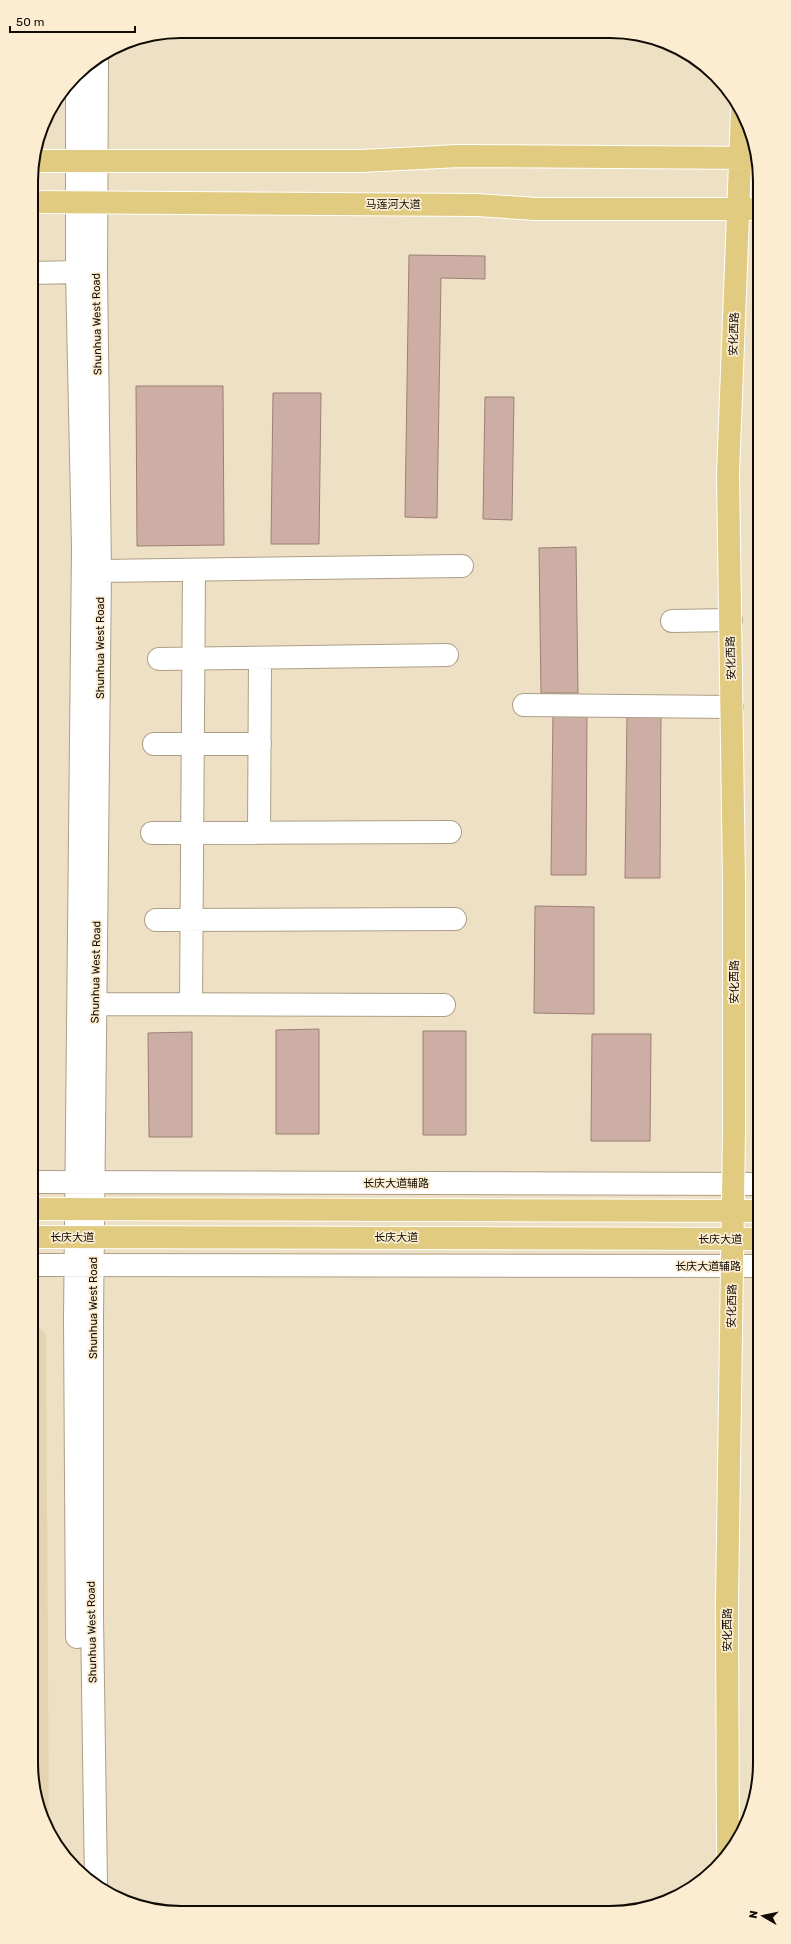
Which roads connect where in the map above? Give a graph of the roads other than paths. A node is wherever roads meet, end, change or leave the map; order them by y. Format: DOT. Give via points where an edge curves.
graph roads {
  1 [pos="96,66"];
  2 [pos="78,82"];
  3 [pos="745,135"];
  4 [pos="748,158"];
  5 [pos="39,161"];
  6 [pos="87,161"];
  7 [pos="38,202"];
  8 [pos="87,202"];
  9 [pos="747,209"];
  10 [pos="77,272"];
  11 [pos="38,273"];
  12 [pos="462,566"];
  13 [pos="194,570"];
  14 [pos="100,571"];
  15 [pos="731,620"];
  16 [pos="672,621"];
  17 [pos="448,655"];
  18 [pos="193,658"];
  19 [pos="260,658"];
  20 [pos="159,659"];
  21 [pos="524,705"];
  22 [pos="732,707"];
  23 [pos="154,744"];
  24 [pos="192,744"];
  25 [pos="260,744"];
  26 [pos="450,832"];
  27 [pos="152,833"];
  28 [pos="192,833"];
  29 [pos="259,833"];
  30 [pos="455,919"];
  31 [pos="156,920"];
  32 [pos="191,920"];
  33 [pos="96,1004"];
  34 [pos="191,1004"];
  35 [pos="444,1005"];
  36 [pos="38,1182"];
  37 [pos="86,1182"];
  38 [pos="733,1184"];
  39 [pos="753,1184"];
  40 [pos="38,1209"];
  41 [pos="85,1209"];
  42 [pos="733,1211"];
  43 [pos="753,1211"];
  44 [pos="38,1237"];
  45 [pos="85,1237"];
  46 [pos="733,1239"];
  47 [pos="753,1239"];
  48 [pos="84,1264"];
  49 [pos="38,1265"];
  50 [pos="732,1266"];
  51 [pos="753,1266"];
  52 [pos="728,1843"];
  53 [pos="81,1865"];
  54 [pos="96,1877"];
  1 -- 6 [label="street, Shunhua West Road"];
  2 -- 6 [label="street, Shunhua West Road"];
  3 -- 4 [label="main road, 安化西路"];
  4 -- 6 [label="main road" via="459,156 362,161"];
  4 -- 9 [label="main road, 安化西路"];
  5 -- 6 [label="main road"];
  6 -- 8 [label="street, Shunhua West Road"];
  7 -- 8 [label="main road, 马莲河大道"];
  8 -- 9 [label="main road, 马莲河大道" via="477,205 536,209"];
  8 -- 10 [label="street, Shunhua West Road"];
  8 -- 14 [label="street, Shunhua West Road"];
  9 -- 15 [label="main road, 安化西路" via="728,474"];
  10 -- 11 [label="street"];
  10 -- 37 [label="street, Shunhua West Road" via="83,548 79,770"];
  12 -- 13 [label="street"];
  13 -- 14 [label="street"];
  13 -- 18 [label="street"];
  14 -- 33 [label="street, Shunhua West Road"];
  15 -- 16 [label="street"];
  15 -- 22 [label="main road, 安化西路"];
  17 -- 19 [label="street"];
  18 -- 19 [label="street"];
  18 -- 20 [label="street"];
  18 -- 24 [label="street"];
  19 -- 25 [label="street"];
  21 -- 22 [label="street"];
  22 -- 38 [label="main road, 安化西路"];
  23 -- 24 [label="street"];
  24 -- 25 [label="street"];
  24 -- 28 [label="street"];
  25 -- 29 [label="street"];
  26 -- 29 [label="street"];
  27 -- 28 [label="street"];
  28 -- 29 [label="street"];
  28 -- 32 [label="street"];
  30 -- 32 [label="street"];
  31 -- 32 [label="street"];
  32 -- 34 [label="street"];
  33 -- 34 [label="street"];
  33 -- 37 [label="street, Shunhua West Road"];
  34 -- 35 [label="street"];
  36 -- 37 [label="street, 长庆大道辅路"];
  37 -- 38 [label="street, 长庆大道辅路"];
  37 -- 41 [label="street, Shunhua West Road"];
  38 -- 39 [label="street, 长庆大道辅路"];
  38 -- 42 [label="main road, 安化西路"];
  40 -- 41 [label="main road"];
  41 -- 42 [label="main road"];
  41 -- 45 [label="street, Shunhua West Road"];
  42 -- 43 [label="main road"];
  42 -- 46 [label="main road, 安化西路"];
  44 -- 45 [label="main road, 长庆大道"];
  45 -- 46 [label="main road, 长庆大道"];
  45 -- 48 [label="street, Shunhua West Road"];
  46 -- 47 [label="main road, 长庆大道"];
  46 -- 50 [label="main road, 安化西路"];
  48 -- 49 [label="street, 长庆大道辅路"];
  48 -- 50 [label="street, 长庆大道辅路"];
  48 -- 53 [label="street, Shunhua West Road" via="76,1608"];
  48 -- 54 [label="street, Shunhua West Road"];
  50 -- 51 [label="street, 长庆大道辅路"];
  50 -- 52 [label="main road, 安化西路" via="727,1602"];
}
